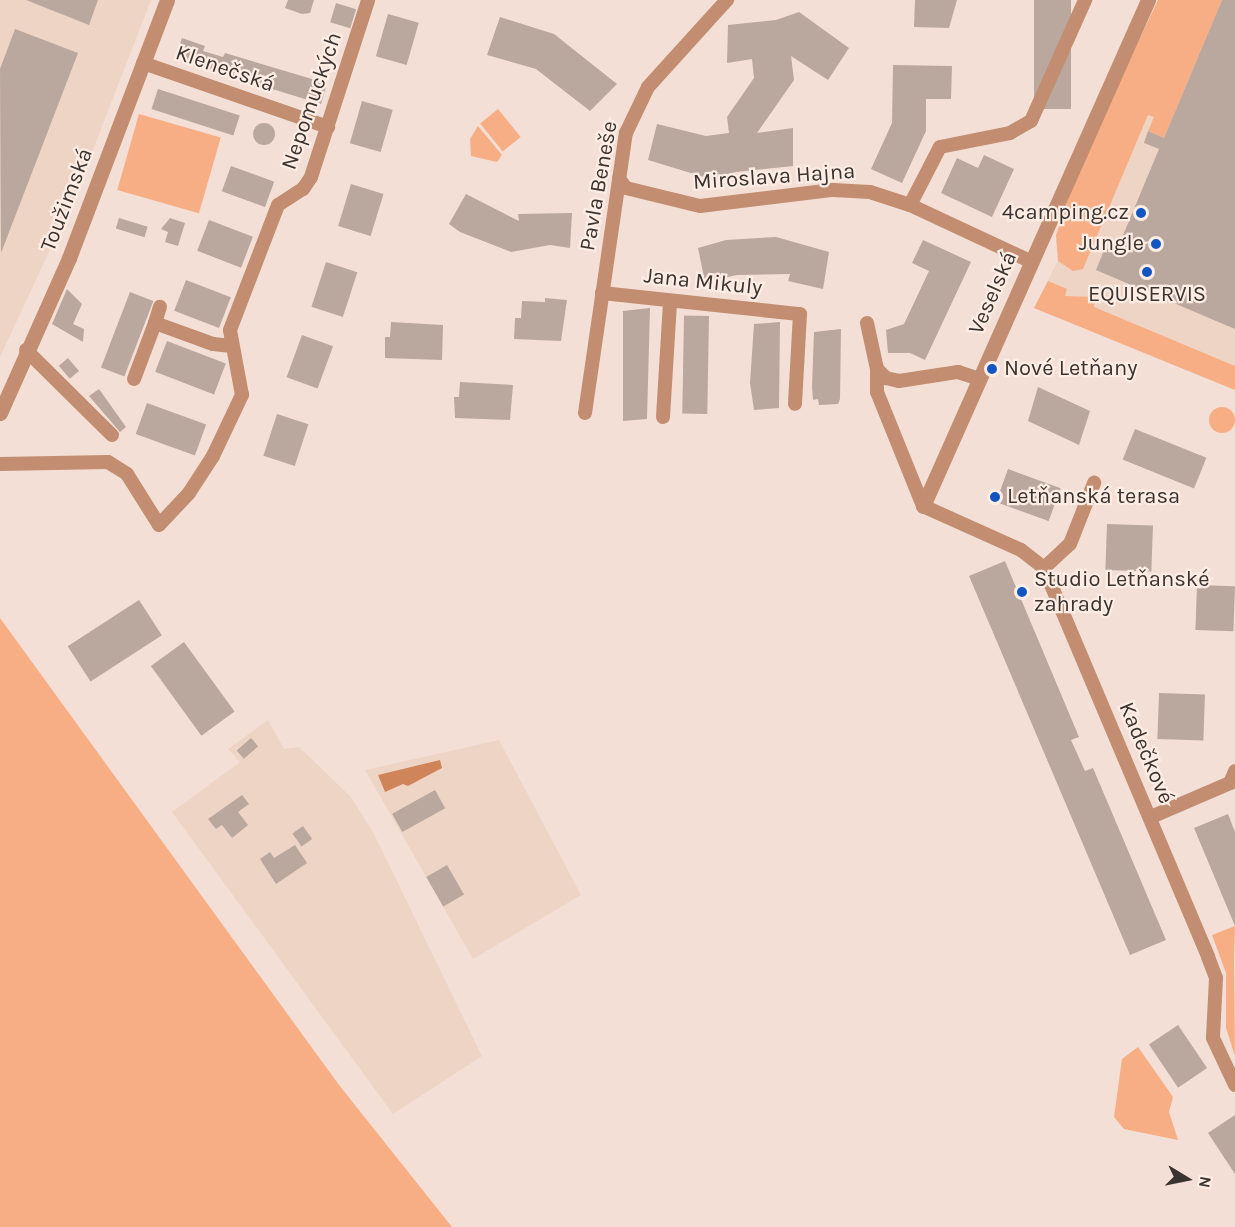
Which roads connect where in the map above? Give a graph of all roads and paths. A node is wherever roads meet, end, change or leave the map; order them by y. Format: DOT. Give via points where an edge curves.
graph roads {
  1 [pos="167,0"];
  2 [pos="368,0"];
  3 [pos="727,0"];
  4 [pos="1085,0"];
  5 [pos="1148,0"];
  6 [pos="143,63"];
  7 [pos="328,127"];
  8 [pos="619,179"];
  9 [pos="910,205"];
  10 [pos="1032,262"];
  11 [pos="602,292"];
  12 [pos="670,301"];
  13 [pos="160,307"];
  14 [pos="155,323"];
  15 [pos="867,323"];
  16 [pos="232,346"];
  17 [pos="26,350"];
  18 [pos="877,369"];
  19 [pos="980,379"];
  20 [pos="134,380"];
  21 [pos="795,404"];
  22 [pos="0,413"];
  23 [pos="585,413"];
  24 [pos="663,417"];
  25 [pos="112,435"];
  26 [pos="0,464"];
  27 [pos="1094,483"];
  28 [pos="923,506"];
  29 [pos="1044,568"];
  30 [pos="1235,771"];
  31 [pos="1151,817"];
  32 [pos="1234,1083"];
  1 -- 6 [label="street, Toužimská"];
  2 -- 7 [label="street, Nepomuckých"];
  3 -- 8 [label="street, Pavla Beneše" via="648,87 626,133"];
  4 -- 9 [label="street" via="1031,121 1010,133 940,147"];
  5 -- 10 [label="street, Veselská"];
  6 -- 7 [label="street, Klenečská"];
  6 -- 17 [label="street, Toužimská" via="69,258"];
  7 -- 16 [label="street, Nepomuckých" via="309,182 276,209 230,330"];
  8 -- 9 [label="street, Miroslava Hajna" via="635,191 700,206 833,190 870,192"];
  8 -- 11 [label="street, Pavla Beneše"];
  9 -- 10 [label="street, Miroslava Hajna"];
  10 -- 19 [label="street, Veselská"];
  11 -- 12 [label="street, Jana Mikuly"];
  11 -- 23 [label="street, Pavla Beneše"];
  12 -- 21 [label="street, Jana Mikuly" via="800,314"];
  12 -- 24 [label="street"];
  13 -- 14 [label="street"];
  14 -- 16 [label="street" via="213,344"];
  14 -- 20 [label="street"];
  15 -- 18 [label="street"];
  16 -- 26 [label="street, Nepomuckých" via="242,380 239,404 200,478 159,525 127,474 108,462"];
  17 -- 22 [label="street, Toužimská"];
  17 -- 25 [label="street"];
  18 -- 19 [label="street" via="899,381 958,372"];
  18 -- 28 [label="street" via="877,392"];
  19 -- 28 [label="street, Veselská"];
  27 -- 29 [label="street" via="1070,544"];
  28 -- 29 [label="street, Kadečkové" via="1020,550"];
  29 -- 31 [label="street, Kadečkové"];
  30 -- 31 [label="street" via="1230,783"];
  31 -- 32 [label="street, Kadečkové" via="1216,978 1213,1038"];
}
